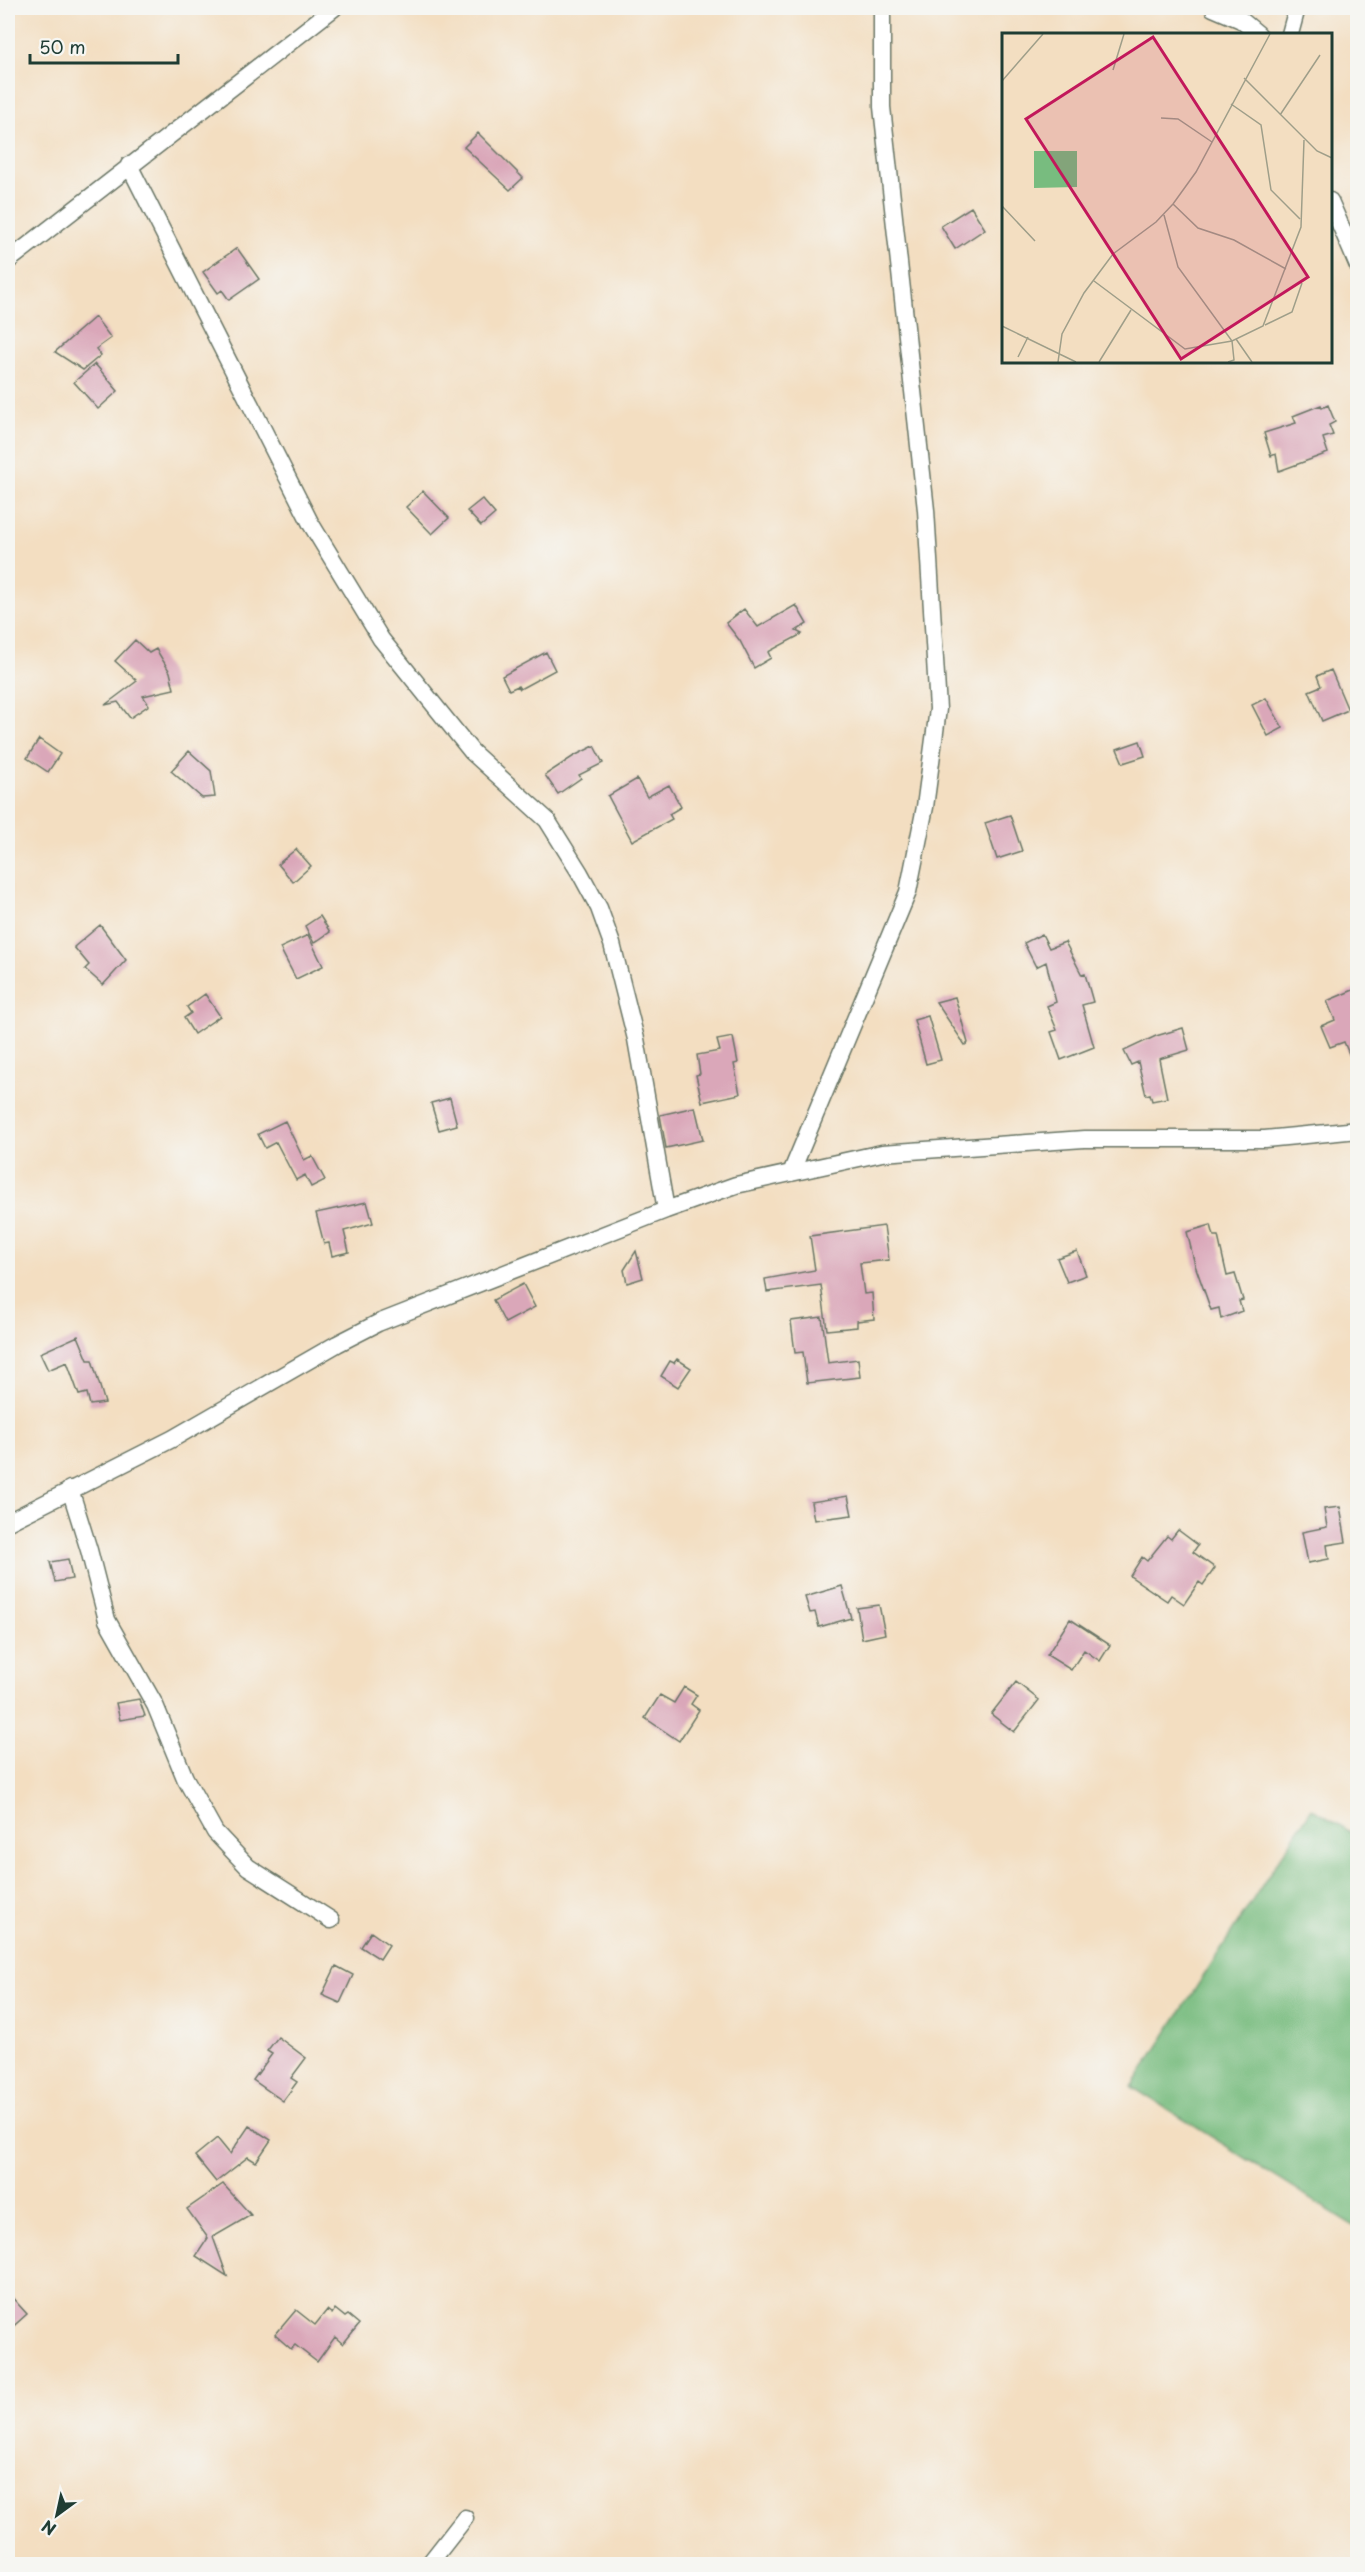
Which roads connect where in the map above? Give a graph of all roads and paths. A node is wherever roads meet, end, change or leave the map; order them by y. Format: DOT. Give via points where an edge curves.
graph roads {
  1 [pos="334,8"];
  2 [pos="882,8"];
  3 [pos="1212,8"];
  4 [pos="1297,8"];
  5 [pos="1257,33"];
  6 [pos="1290,33"];
  7 [pos="129,165"];
  8 [pos="1332,206"];
  9 [pos="8,261"];
  10 [pos="1358,266"];
  11 [pos="1358,1130"];
  12 [pos="791,1173"];
  13 [pos="666,1210"];
  14 [pos="70,1490"];
  15 [pos="8,1522"];
  16 [pos="331,1920"];
  17 [pos="465,2518"];
  18 [pos="429,2565"];
  1 -- 7 [label="street"];
  2 -- 12 [label="street" via="882,107 926,510 938,709 925,807 908,892"];
  3 -- 5 [label="street" via="1241,20"];
  4 -- 6 [label="street"];
  7 -- 9 [label="street"];
  7 -- 13 [label="street" via="311,524 381,639 472,752 546,820 599,908 636,1039"];
  8 -- 10 [label="street"];
  11 -- 12 [label="street" via="1264,1140 1084,1139 882,1153"];
  12 -- 13 [label="street" via="736,1185"];
  13 -- 14 [label="street" via="378,1323 172,1439"];
  14 -- 15 [label="street"];
  14 -- 16 [label="street" via="107,1620 155,1705 186,1778 215,1832 248,1867"];
  17 -- 18 [label="street"];
}
